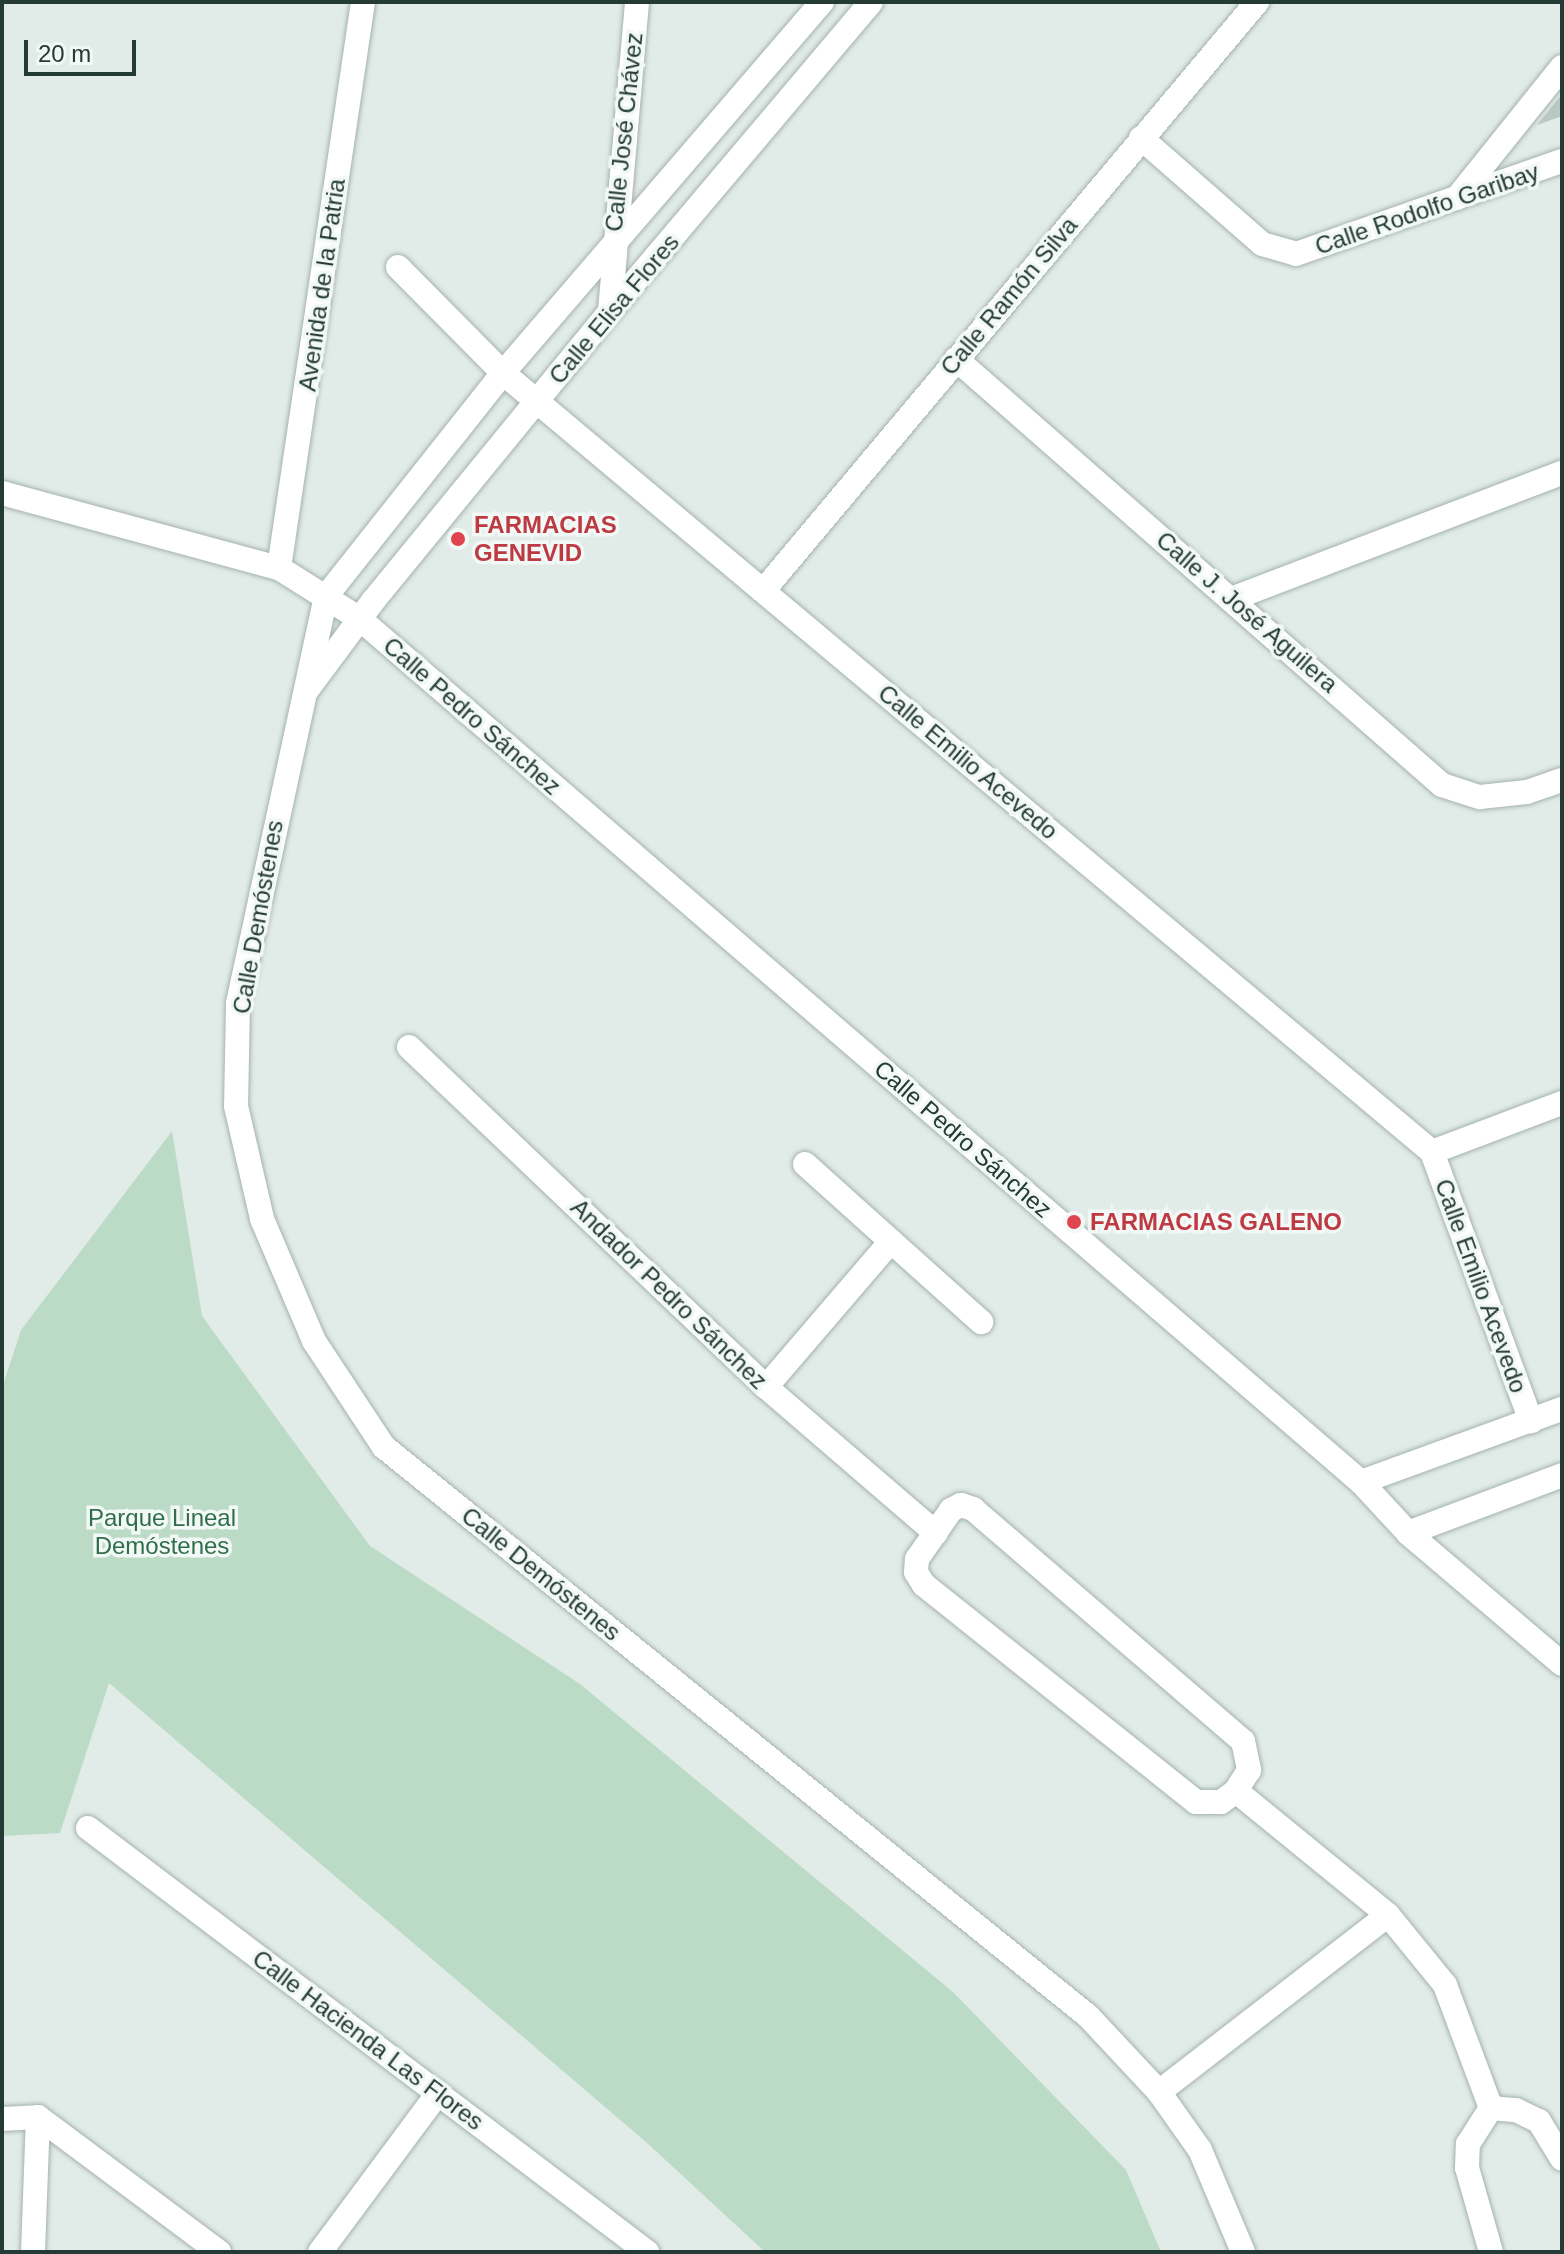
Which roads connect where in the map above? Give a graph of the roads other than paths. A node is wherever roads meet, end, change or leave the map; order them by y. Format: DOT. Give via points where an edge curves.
graph roads {
  1 [pos="363,2"];
  2 [pos="637,2"];
  3 [pos="822,2"];
  4 [pos="871,2"];
  5 [pos="1257,2"];
  6 [pos="1562,67"];
  7 [pos="1141,138"];
  8 [pos="1562,161"];
  9 [pos="1457,198"];
  10 [pos="613,247"];
  11 [pos="398,267"];
  12 [pos="610,311"];
  13 [pos="956,359"];
  14 [pos="503,373"];
  15 [pos="537,401"];
  16 [pos="1562,473"];
  17 [pos="2,493"];
  18 [pos="279,568"];
  19 [pos="763,591"];
  20 [pos="326,596"];
  21 [pos="1234,598"];
  22 [pos="360,619"];
  23 [pos="300,701"];
  24 [pos="1562,780"];
  25 [pos="409,1047"];
  26 [pos="1562,1103"];
  27 [pos="1432,1152"];
  28 [pos="805,1164"];
  29 [pos="891,1241"];
  30 [pos="981,1322"];
  31 [pos="766,1387"];
  32 [pos="1562,1409"];
  33 [pos="1531,1421"];
  34 [pos="1562,1475"];
  35 [pos="1361,1482"];
  36 [pos="936,1533"];
  37 [pos="1408,1533"];
  38 [pos="1562,1664"];
  39 [pos="1236,1791"];
  40 [pos="88,1828"];
  41 [pos="1388,1915"];
  42 [pos="1159,2092"];
  43 [pos="438,2093"];
  44 [pos="1491,2108"];
  45 [pos="38,2117"];
  46 [pos="2,2119"];
  47 [pos="1562,2159"];
  48 [pos="33,2252"];
  49 [pos="219,2252"];
  50 [pos="320,2252"];
  51 [pos="647,2252"];
  52 [pos="1243,2252"];
  53 [pos="1491,2252"];
  1 -- 18 [label="street, Avenida de la Patria"];
  2 -- 10 [label="street, Calle José Chávez"];
  3 -- 10 [label="street, Calle Elisa Flores"];
  4 -- 12 [label="street, Calle Elisa Flores"];
  5 -- 7 [label="street, Calle Ramón Silva"];
  6 -- 9 [label="street"];
  7 -- 9 [label="street, Calle Rodolfo Garibay" via="1262,244 1296,254"];
  7 -- 13 [label="street, Calle Ramón Silva"];
  8 -- 9 [label="street, Calle Rodolfo Garibay"];
  10 -- 12 [label="street, Calle José Chávez"];
  10 -- 14 [label="street, Calle Elisa Flores"];
  11 -- 14 [label="street, Calle Emilio Acevedo"];
  12 -- 15 [label="street, Calle Elisa Flores"];
  13 -- 19 [label="street, Calle Ramón Silva"];
  13 -- 21 [label="street, Calle J. José Aguilera"];
  14 -- 15 [label="street, Calle Emilio Acevedo"];
  14 -- 20 [label="street, Calle Elisa Flores"];
  15 -- 19 [label="street, Calle Emilio Acevedo"];
  15 -- 22 [label="street, Calle Elisa Flores"];
  16 -- 21 [label="street"];
  17 -- 18 [label="street, Calle Pedro Sánchez"];
  18 -- 20 [label="street, Calle Pedro Sánchez"];
  19 -- 27 [label="street, Calle Emilio Acevedo"];
  20 -- 22 [label="street, Calle Pedro Sánchez"];
  20 -- 23 [label="street, Calle Demóstenes"];
  21 -- 24 [label="street, Calle J. José Aguilera" via="1442,785 1480,797 1527,792"];
  22 -- 23 [label="street, Calle Demóstenes"];
  22 -- 35 [label="street, Calle Pedro Sánchez"];
  23 -- 42 [label="street, Calle Demóstenes" via="238,1004 236,1106 262,1219 314,1341 384,1447 1088,2016"];
  25 -- 31 [label="street, Andador Pedro Sánchez"];
  26 -- 27 [label="street, Calle Emilio Acevedo"];
  27 -- 33 [label="street, Calle Emilio Acevedo"];
  28 -- 29 [label="street"];
  29 -- 30 [label="street"];
  29 -- 31 [label="street"];
  31 -- 36 [label="street, Andador Pedro Sánchez"];
  32 -- 33 [label="street"];
  33 -- 35 [label="street"];
  34 -- 37 [label="street"];
  35 -- 37 [label="street, Calle Pedro Sánchez"];
  36 -- 39 [label="street" via="917,1559 916,1572 924,1585 1196,1802 1221,1802"];
  36 -- 39 [label="street" via="951,1510 961,1505 973,1509 1243,1741 1249,1770"];
  37 -- 38 [label="street, Calle Pedro Sánchez"];
  39 -- 41 [label="street"];
  40 -- 43 [label="street, Calle Hacienda Las Flores"];
  41 -- 42 [label="street"];
  41 -- 44 [label="street" via="1445,1985"];
  42 -- 52 [label="street, Calle Demóstenes" via="1200,2150"];
  43 -- 50 [label="street"];
  43 -- 51 [label="street, Calle Hacienda Las Flores"];
  44 -- 47 [label="street" via="1516,2110 1539,2121"];
  44 -- 53 [label="street" via="1468,2144 1467,2168"];
  45 -- 46 [label="street"];
  45 -- 48 [label="street"];
  45 -- 49 [label="street"];
}
